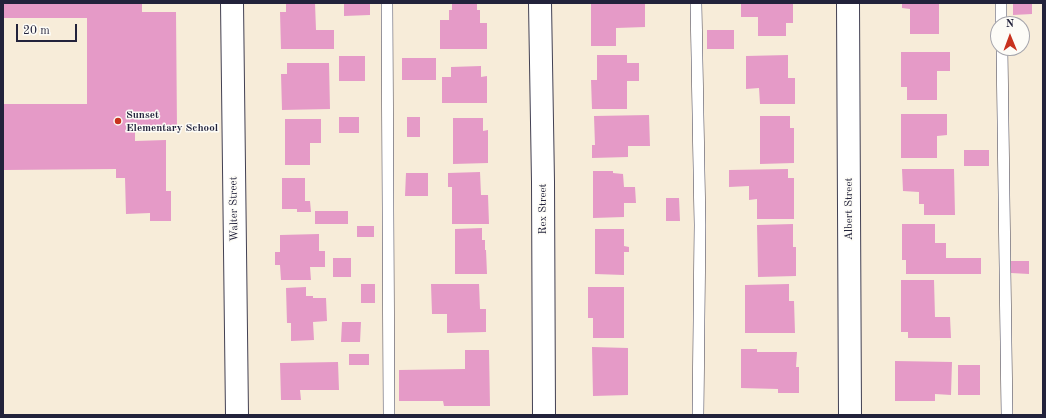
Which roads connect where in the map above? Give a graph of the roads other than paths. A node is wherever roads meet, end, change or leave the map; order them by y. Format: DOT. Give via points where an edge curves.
graph roads {
  1 [pos="232,3"];
  2 [pos="387,3"];
  3 [pos="540,3"];
  4 [pos="696,3"];
  5 [pos="848,3"];
  6 [pos="1001,3"];
  7 [pos="1001,16"];
  8 [pos="1002,56"];
  9 [pos="236,415"];
  10 [pos="389,415"];
  11 [pos="544,415"];
  12 [pos="698,415"];
  13 [pos="850,415"];
  14 [pos="1007,415"];
  1 -- 9 [label="street, Walter Street"];
  2 -- 10 [label="lane"];
  3 -- 11 [label="street, Rex Street"];
  4 -- 12 [label="lane" via="700,225"];
  5 -- 13 [label="street, Albert Street"];
  6 -- 7 [label="lane"];
  8 -- 14 [label="lane"];
}
